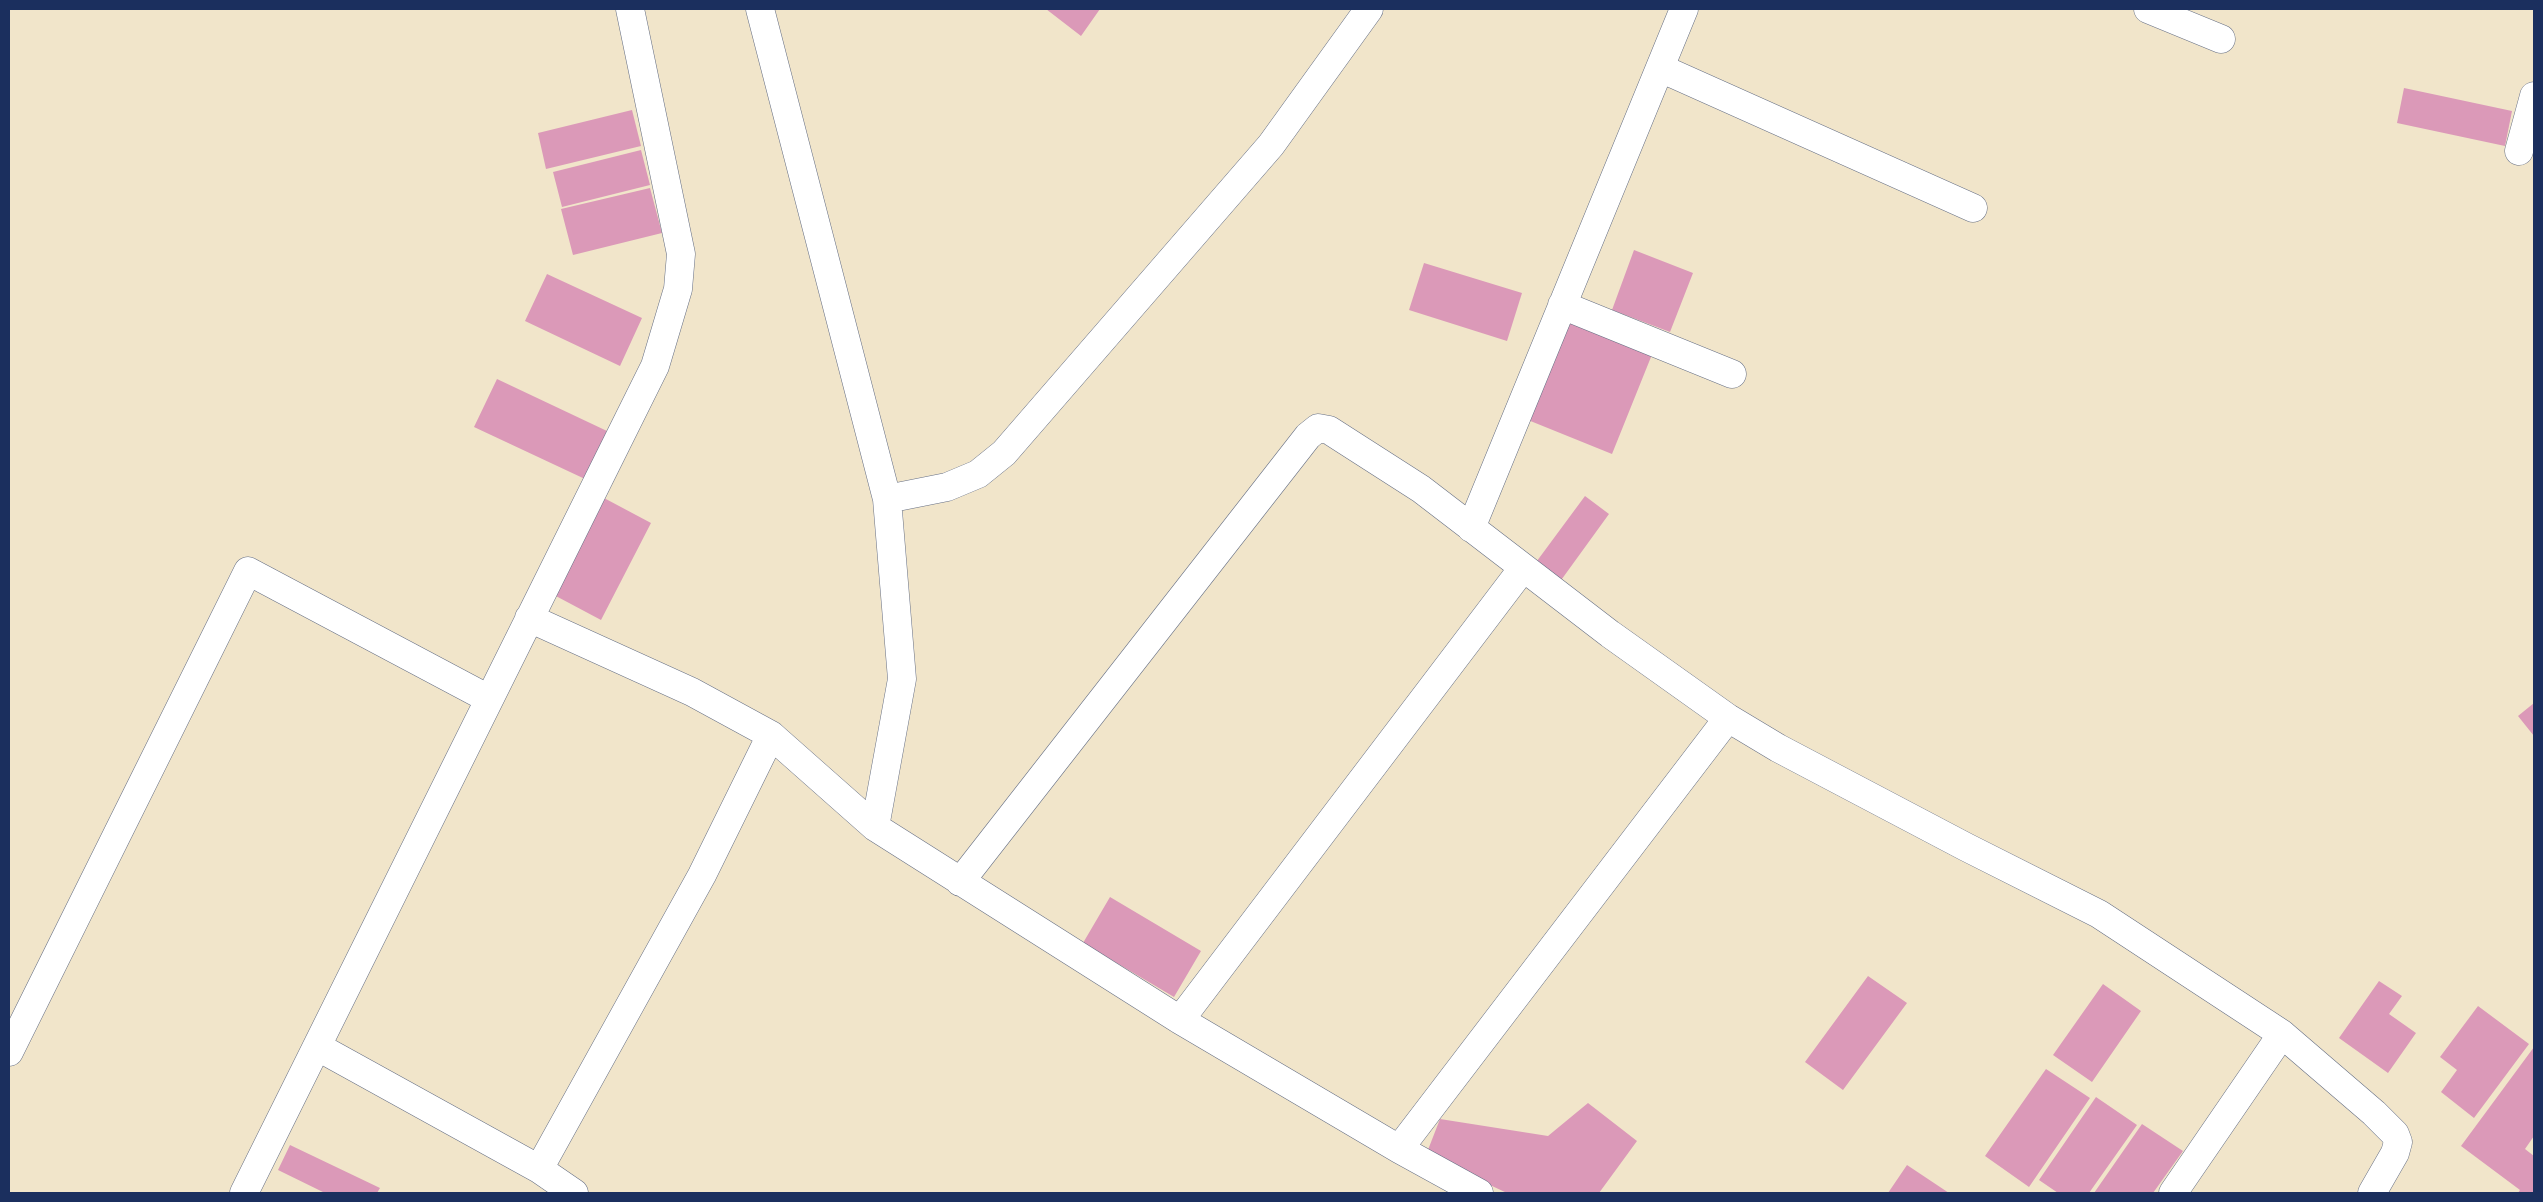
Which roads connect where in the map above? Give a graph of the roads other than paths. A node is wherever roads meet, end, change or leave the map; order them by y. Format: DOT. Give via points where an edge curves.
graph roads {
  1 [pos="630,9"];
  2 [pos="760,9"];
  3 [pos="1369,9"];
  4 [pos="1684,9"];
  5 [pos="2148,9"];
  6 [pos="2221,39"];
  7 [pos="1660,68"];
  8 [pos="2534,96"];
  9 [pos="2520,152"];
  10 [pos="1974,208"];
  11 [pos="1562,305"];
  12 [pos="1732,374"];
  13 [pos="887,500"];
  14 [pos="1471,528"];
  15 [pos="1523,568"];
  16 [pos="529,618"];
  17 [pos="489,699"];
  18 [pos="1728,718"];
  19 [pos="771,735"];
  20 [pos="875,827"];
  21 [pos="960,882"];
  22 [pos="1180,1020"];
  23 [pos="2282,1034"];
  24 [pos="318,1046"];
  25 [pos="9,1052"];
  26 [pos="1399,1150"];
  27 [pos="539,1169"];
  28 [pos="244,1193"];
  29 [pos="574,1193"];
  30 [pos="1479,1193"];
  31 [pos="2173,1193"];
  32 [pos="2372,1193"];
  1 -- 16 [label="street" via="681,254 678,289 655,366"];
  2 -- 13 [label="street"];
  3 -- 13 [label="street" via="1271,145 1004,454 978,474 947,487"];
  4 -- 7 [label="street"];
  5 -- 6 [label="street"];
  7 -- 10 [label="street"];
  7 -- 11 [label="street"];
  8 -- 9 [label="street"];
  11 -- 12 [label="street"];
  11 -- 14 [label="street"];
  13 -- 20 [label="street" via="902,679"];
  14 -- 15 [label="street"];
  14 -- 21 [label="street" via="1412,484 1329,430 1318,428 1308,436"];
  15 -- 18 [label="street"];
  15 -- 22 [label="street"];
  16 -- 17 [label="street"];
  16 -- 19 [label="street" via="692,692"];
  17 -- 24 [label="street"];
  17 -- 25 [label="street" via="248,571"];
  18 -- 23 [label="street" via="1837,780 2099,914"];
  18 -- 26 [label="street"];
  19 -- 20 [label="street"];
  19 -- 27 [label="street" via="702,875"];
  20 -- 21 [label="street"];
  21 -- 22 [label="street"];
  22 -- 26 [label="street"];
  23 -- 31 [label="street"];
  23 -- 32 [label="street" via="2394,1134 2398,1142 2395,1153"];
  24 -- 27 [label="street"];
  24 -- 28 [label="street"];
  26 -- 30 [label="street"];
  27 -- 29 [label="street"];
}
